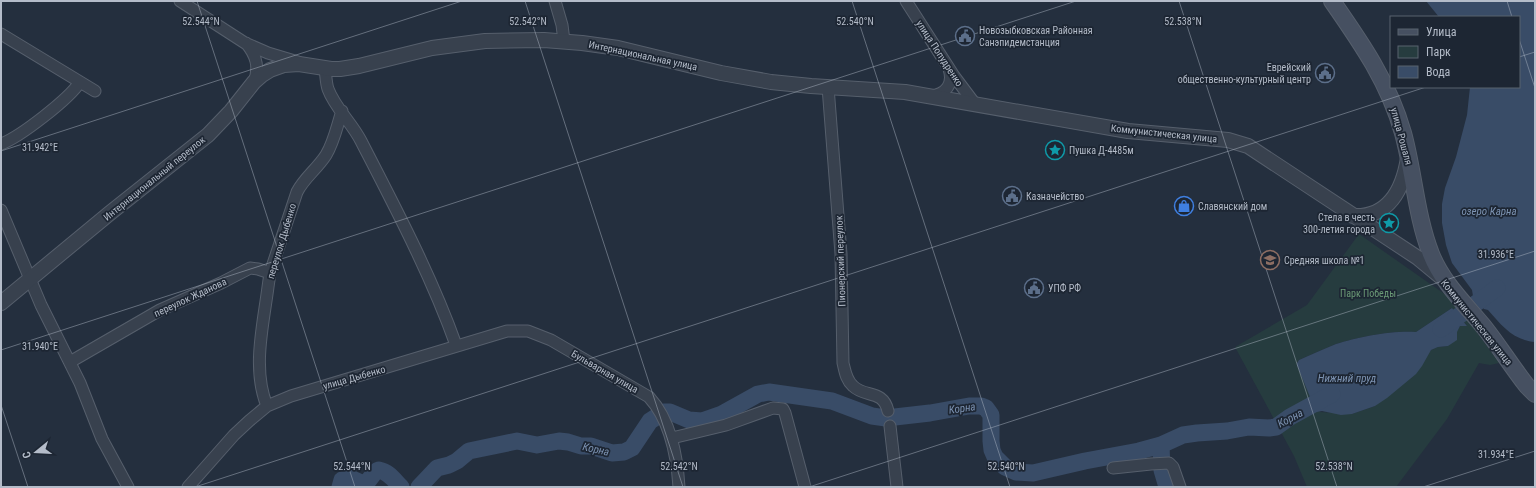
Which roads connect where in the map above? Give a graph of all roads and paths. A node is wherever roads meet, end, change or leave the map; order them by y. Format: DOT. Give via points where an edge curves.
graph roads {
  1 [pos="180,1"];
  2 [pos="555,1"];
  3 [pos="906,1"];
  4 [pos="1332,1"];
  5 [pos="1,34"];
  6 [pos="564,41"];
  7 [pos="245,43"];
  8 [pos="948,65"];
  9 [pos="311,66"];
  10 [pos="325,68"];
  11 [pos="270,70"];
  12 [pos="80,82"];
  13 [pos="254,82"];
  14 [pos="828,87"];
  15 [pos="95,91"];
  16 [pos="930,96"];
  17 [pos="975,104"];
  18 [pos="342,111"];
  19 [pos="1,144"];
  20 [pos="1408,156"];
  21 [pos="1,210"];
  22 [pos="1353,216"];
  23 [pos="270,273"];
  24 [pos="30,280"];
  25 [pos="1451,287"];
  26 [pos="1,303"];
  27 [pos="552,340"];
  28 [pos="456,345"];
  29 [pos="70,362"];
  30 [pos="1535,394"];
  31 [pos="267,406"];
  32 [pos="888,411"];
  33 [pos="890,426"];
  34 [pos="672,438"];
  35 [pos="1113,468"];
  36 [pos="128,487"];
  37 [pos="188,487"];
  38 [pos="679,487"];
  39 [pos="805,487"];
  40 [pos="897,487"];
  41 [pos="1180,487"];
  1 -- 7 [label="street, Интернациональная улица"];
  2 -- 6 [label="street"];
  3 -- 8 [label="street, улица Попудренко"];
  4 -- 20 [label="main road, улица Рошаля" via="1385,84 1398,117"];
  5 -- 12 [label="street"];
  6 -- 10 [label="street, Интернациональная улица" via="526,40 464,44 432,48 350,68"];
  6 -- 14 [label="street, Интернациональная улица" via="618,48 765,81"];
  7 -- 9 [label="street, Интернациональная улица"];
  7 -- 13 [label="street" via="253,53 257,67"];
  8 -- 16 [label="street" via="952,79 949,87 942,93"];
  8 -- 17 [label="street, улица Попудренко"];
  9 -- 10 [label="street, Интернациональная улица"];
  9 -- 11 [label="street, Интернациональная улица" via="293,64"];
  10 -- 18 [label="street" via="328,89"];
  11 -- 13 [label="street, Интернациональный переулок"];
  12 -- 15 [label="street"];
  12 -- 19 [label="street" via="69,96 18,135"];
  13 -- 24 [label="street, Интернациональный переулок" via="208,135"];
  14 -- 16 [label="street, Интернациональная улица" via="886,90"];
  14 -- 32 [label="street, Пионерский переулок" via="841,254 843,362 852,385 880,398 886,403"];
  16 -- 17 [label="street, Интернациональная улица"];
  17 -- 22 [label="street, Коммунистическая улица" via="1128,131 1242,143"];
  18 -- 23 [label="street, переулок Дыбенко" via="329,150 297,192"];
  18 -- 28 [label="street" via="360,139 404,228 441,306"];
  20 -- 22 [label="street" via="1402,183 1386,206 1371,215"];
  20 -- 25 [label="main road, улица Рошаля" via="1428,245 1436,264"];
  21 -- 24 [label="street"];
  22 -- 25 [label="street, Коммунистическая улица" via="1418,258"];
  23 -- 29 [label="street, переулок Жданова" via="250,268 160,310"];
  23 -- 31 [label="street, переулок Дыбенко" via="259,370"];
  24 -- 26 [label="street, Интернациональный переулок"];
  24 -- 29 [label="street"];
  25 -- 30 [label="main road, Коммунистическая улица"];
  27 -- 28 [label="street, улица Дыбенко" via="514,330"];
  27 -- 34 [label="street, Бульварная улица" via="646,394 656,405"];
  28 -- 31 [label="street, улица Дыбенко" via="291,396"];
  29 -- 36 [label="street" via="102,439"];
  31 -- 37 [label="street, улица Дыбенко" via="234,435"];
  33 -- 40 [label="street"];
  34 -- 38 [label="street"];
  34 -- 39 [label="street" via="726,425 773,408 783,409"];
  35 -- 41 [label="street" via="1169,464 1173,467"];
}
